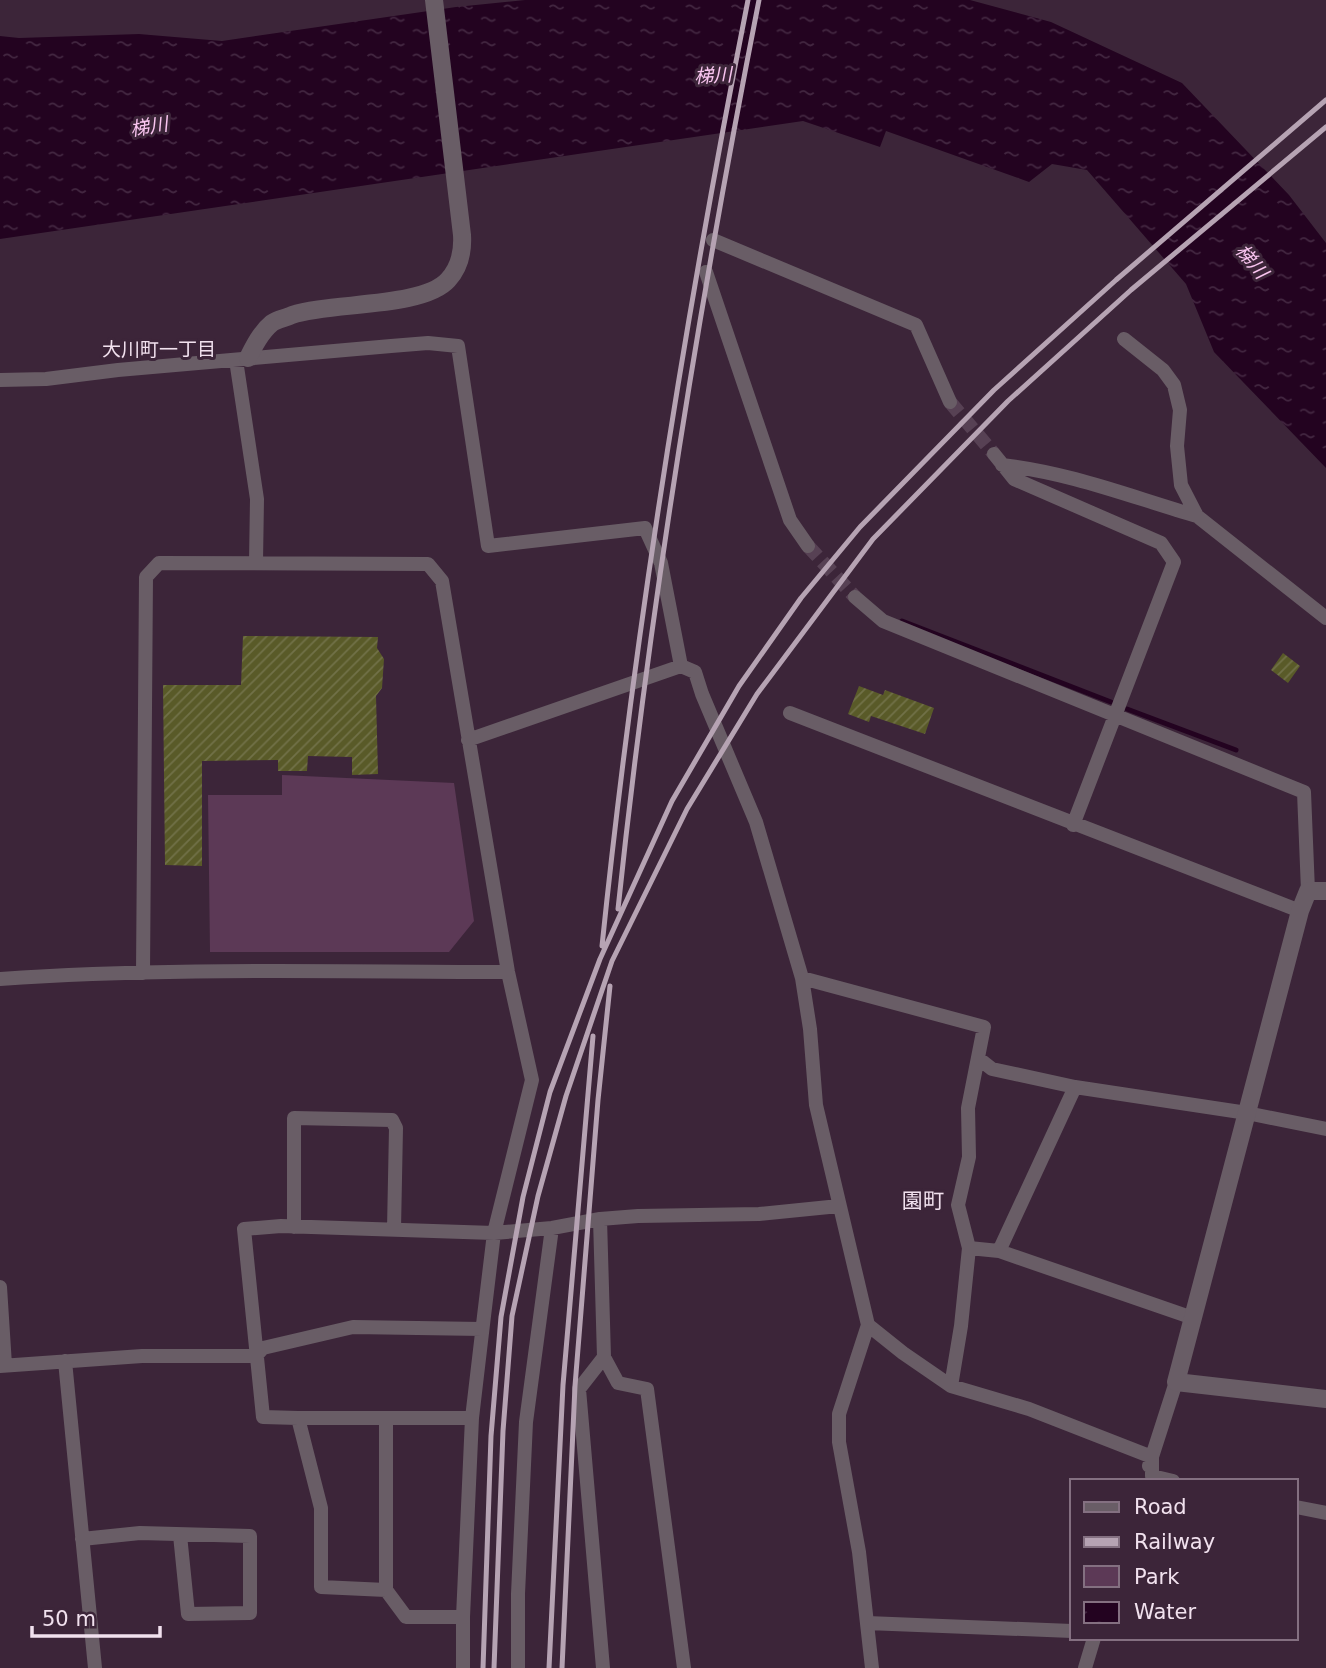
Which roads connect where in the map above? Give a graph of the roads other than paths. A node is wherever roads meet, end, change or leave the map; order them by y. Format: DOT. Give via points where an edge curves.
graph roads {
  1 [pos="434,0"];
  2 [pos="713,240"];
  3 [pos="706,272"];
  4 [pos="1124,339"];
  5 [pos="242,359"];
  6 [pos="0,380"];
  7 [pos="950,402"];
  8 [pos="1197,516"];
  9 [pos="808,547"];
  10 [pos="256,562"];
  11 [pos="855,597"];
  12 [pos="1326,618"];
  13 [pos="681,666"];
  14 [pos="790,713"];
  15 [pos="1114,716"];
  16 [pos="468,740"];
  17 [pos="1073,825"];
  18 [pos="1317,891"];
  19 [pos="1300,911"];
  20 [pos="508,972"];
  21 [pos="143,973"];
  22 [pos="802,978"];
  23 [pos="0,979"];
  24 [pos="978,1058"];
  25 [pos="1075,1087"];
  26 [pos="1247,1113"];
  27 [pos="1326,1129"];
  28 [pos="839,1206"];
  29 [pos="600,1219"];
  30 [pos="294,1227"];
  31 [pos="552,1228"];
  32 [pos="394,1229"];
  33 [pos="495,1233"];
  34 [pos="969,1248"];
  35 [pos="999,1251"];
  36 [pos="0,1287"];
  37 [pos="1193,1318"];
  38 [pos="868,1325"];
  39 [pos="482,1329"];
  40 [pos="256,1356"];
  41 [pos="604,1357"];
  42 [pos="65,1362"];
  43 [pos="3,1365"];
  44 [pos="1176,1382"];
  45 [pos="951,1386"];
  46 [pos="1326,1399"];
  47 [pos="298,1418"];
  48 [pos="386,1418"];
  49 [pos="472,1418"];
  50 [pos="1152,1457"];
  51 [pos="1146,1479"];
  52 [pos="1165,1479"];
  53 [pos="1298,1507"];
  54 [pos="1326,1513"];
  55 [pos="180,1535"];
  56 [pos="82,1539"];
  57 [pos="386,1590"];
  58 [pos="463,1617"];
  59 [pos="867,1623"];
  60 [pos="1070,1631"];
  61 [pos="1093,1640"];
  62 [pos="94,1668"];
  63 [pos="463,1668"];
  64 [pos="517,1668"];
  65 [pos="603,1668"];
  66 [pos="684,1668"];
  67 [pos="872,1668"];
  68 [pos="1085,1668"];
  1 -- 5 [label="street" via="462,235 458,264 447,281 426,294 323,308 273,322"];
  2 -- 7 [label="street" via="916,325"];
  3 -- 9 [label="street" via="790,520"];
  4 -- 8 [label="street" via="1163,370 1174,385 1180,410 1181,485"];
  5 -- 6 [label="street"];
  5 -- 10 [label="street" via="257,499"];
  5 -- 13 [label="street" via="391,345 458,346 488,546 645,528 661,563"];
  8 -- 12 [label="street"];
  8 -- 15 [label="street" via="1090,481 998,459 1014,479 1161,543 1174,562"];
  10 -- 16 [label="street" via="428,564 442,581"];
  10 -- 21 [label="street" via="159,563 146,577"];
  11 -- 15 [label="street" via="883,621"];
  13 -- 16 [label="street"];
  13 -- 22 [label="street" via="695,672 756,822"];
  14 -- 17 [label="street"];
  15 -- 17 [label="street"];
  15 -- 18 [label="street" via="1304,792"];
  16 -- 20 [label="street"];
  17 -- 19 [label="street"];
  18 -- 19 [label="street"];
  19 -- 26 [label="street"];
  20 -- 21 [label="street"];
  20 -- 33 [label="street" via="532,1080"];
  21 -- 23 [label="street"];
  22 -- 24 [label="street" via="984,1027"];
  22 -- 28 [label="street" via="816,1105"];
  24 -- 25 [label="street" via="992,1069"];
  24 -- 34 [label="street" via="968,1108 969,1157 958,1205"];
  25 -- 26 [label="street"];
  25 -- 35 [label="street"];
  26 -- 27 [label="street"];
  26 -- 37 [label="street"];
  28 -- 29 [label="street" via="759,1214"];
  28 -- 38 [label="street"];
  29 -- 31 [label="street"];
  29 -- 41 [label="street"];
  30 -- 32 [label="street"];
  30 -- 32 [label="street" via="294,1118 378,1119 392,1120 396,1128"];
  30 -- 40 [label="street" via="244,1229"];
  31 -- 33 [label="street"];
  31 -- 64 [label="street" via="526,1422"];
  32 -- 33 [label="street"];
  33 -- 39 [label="street"];
  34 -- 35 [label="street"];
  34 -- 45 [label="street"];
  35 -- 37 [label="street"];
  36 -- 43 [label="street"];
  37 -- 44 [label="street"];
  38 -- 45 [label="street"];
  38 -- 59 [label="street" via="839,1414 839,1442"];
  39 -- 40 [label="street" via="354,1326 263,1348"];
  39 -- 49 [label="street"];
  40 -- 42 [label="street" via="142,1356"];
  40 -- 47 [label="street" via="263,1417"];
  41 -- 65 [label="street" via="579,1389"];
  41 -- 66 [label="street" via="618,1383 646,1389"];
  42 -- 43 [label="street"];
  42 -- 56 [label="street"];
  44 -- 46 [label="street"];
  44 -- 50 [label="street"];
  45 -- 50 [label="street" via="1029,1409"];
  47 -- 48 [label="street"];
  47 -- 57 [label="street" via="321,1508 321,1587"];
  48 -- 49 [label="street"];
  48 -- 57 [label="street"];
  49 -- 58 [label="street"];
  50 -- 51 [label="street"];
  50 -- 52 [label="street" via="1152,1476"];
  53 -- 54 [label="street"];
  55 -- 55 [label="street" via="250,1536 250,1614 188,1614"];
  55 -- 56 [label="street" via="140,1533"];
  56 -- 62 [label="street"];
  57 -- 58 [label="street" via="406,1617"];
  58 -- 63 [label="street"];
  59 -- 60 [label="street"];
  59 -- 67 [label="street"];
  61 -- 68 [label="street"];
}
